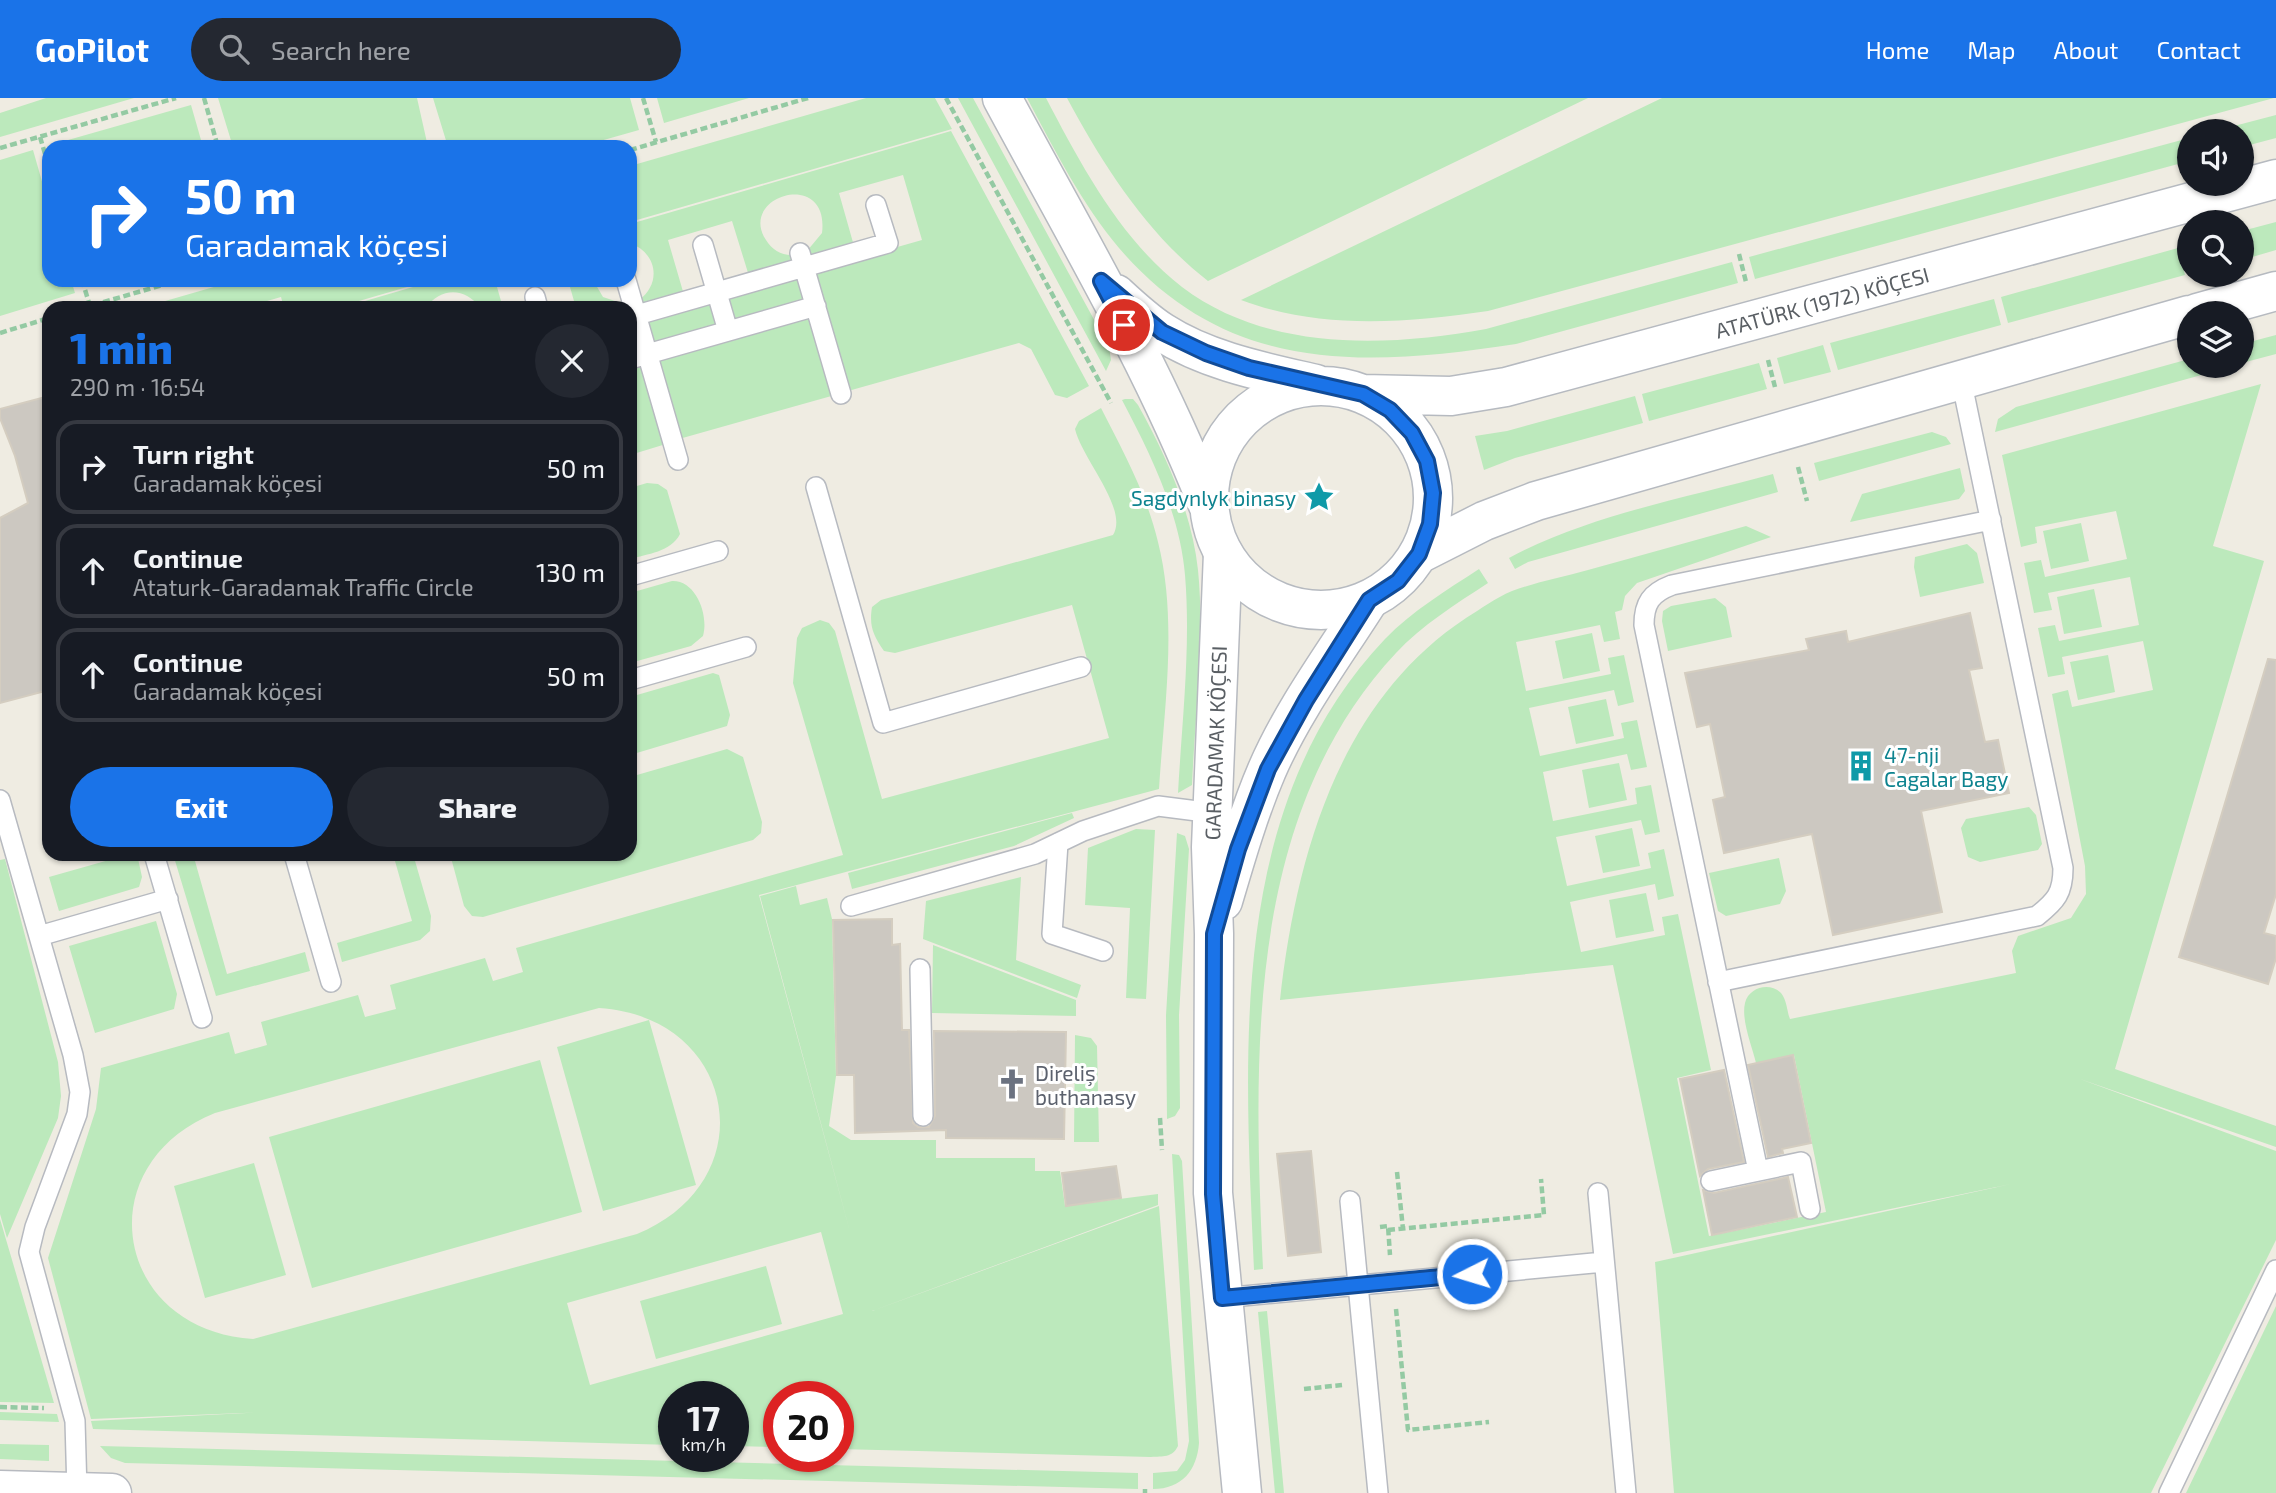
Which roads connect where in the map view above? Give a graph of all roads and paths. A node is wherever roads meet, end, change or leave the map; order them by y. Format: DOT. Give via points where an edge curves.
graph roads {
  1 [pos="176,98"];
  2 [pos="204,98"];
  3 [pos="643,98"];
  4 [pos="808,98"];
  5 [pos="946,98"];
  6 [pos="1002,98"];
  7 [pos="40,137"];
  8 [pos="216,140"];
  9 [pos="656,142"];
  10 [pos="42,144"];
  11 [pos="637,147"];
  12 [pos="0,148"];
  13 [pos="2276,180"];
  14 [pos="877,205"];
  15 [pos="702,245"];
  16 [pos="1739,254"];
  17 [pos="802,260"];
  18 [pos="1101,281"];
  19 [pos="1746,282"];
  20 [pos="156,287"];
  21 [pos="2276,291"];
  22 [pos="716,292"];
  23 [pos="107,301"];
  24 [pos="2240,301"];
  25 [pos="816,306"];
  26 [pos="637,316"];
  27 [pos="2177,319"];
  28 [pos="42,320"];
  29 [pos="728,331"];
  30 [pos="0,333"];
  31 [pos="639,357"];
  32 [pos="1768,360"];
  33 [pos="1961,379"];
  34 [pos="1325,386"];
  35 [pos="1775,387"];
  36 [pos="841,394"];
  37 [pos="1363,394"];
  38 [pos="1111,403"];
  39 [pos="678,460"];
  40 [pos="1798,467"];
  41 [pos="816,487"];
  42 [pos="1807,501"];
  43 [pos="1208,505"];
  44 [pos="1991,520"];
  45 [pos="718,551"];
  46 [pos="1223,553"];
  47 [pos="1419,554"];
  48 [pos="637,574"];
  49 [pos="1369,600"];
  50 [pos="746,647"];
  51 [pos="1081,667"];
  52 [pos="637,678"];
  53 [pos="0,800"];
  54 [pos="1213,813"];
  55 [pos="1058,843"];
  56 [pos="156,861"];
  57 [pos="296,861"];
  58 [pos="167,899"];
  59 [pos="851,906"];
  60 [pos="1214,934"];
  61 [pos="39,936"];
  62 [pos="1102,951"];
  63 [pos="920,969"];
  64 [pos="331,982"];
  65 [pos="1718,982"];
  66 [pos="202,1018"];
  67 [pos="923,1116"];
  68 [pos="1160,1118"];
  69 [pos="1162,1150"];
  70 [pos="1758,1171"];
  71 [pos="1397,1172"];
  72 [pos="1541,1179"];
  73 [pos="1711,1181"];
  74 [pos="1598,1193"];
  75 [pos="1350,1201"];
  76 [pos="1810,1209"];
  77 [pos="1403,1229"];
  78 [pos="1353,1230"];
  79 [pos="1388,1230"];
  80 [pos="1604,1262"];
  81 [pos="2276,1270"];
  82 [pos="1393,1282"];
  83 [pos="1358,1285"];
  84 [pos="1222,1298"];
  85 [pos="1367,1383"];
  86 [pos="1304,1388"];
  87 [pos="0,1407"];
  88 [pos="55,1409"];
  89 [pos="1489,1422"];
  90 [pos="0,1490"];
  91 [pos="77,1492"];
  92 [pos="112,1493"];
  93 [pos="1242,1493"];
  94 [pos="1378,1493"];
  95 [pos="1626,1493"];
  96 [pos="2169,1493"];
  1 -- 7 [label="path"];
  2 -- 8 [label="path"];
  3 -- 9 [label="path"];
  4 -- 9 [label="path"];
  5 -- 38 [label="path"];
  6 -- 18 [label="main road"];
  7 -- 10 [label="path"];
  7 -- 12 [label="path"];
  9 -- 11 [label="path"];
  13 -- 37 [label="main road, ATATÜRK (1972) KÖÇESI" via="1506,387 1451,396"];
  14 -- 17 [label="lane" via="888,243"];
  15 -- 22 [label="lane"];
  16 -- 19 [label="path"];
  17 -- 22 [label="lane"];
  17 -- 25 [label="lane"];
  18 -- 34 [label="main road" via="1162,332 1195,348 1249,368"];
  18 -- 43 [label="main road" via="1178,429"];
  20 -- 23 [label="path"];
  21 -- 24 [label="main road"];
  22 -- 26 [label="lane"];
  22 -- 29 [label="lane"];
  25 -- 29 [label="lane"];
  25 -- 36 [label="lane"];
  27 -- 33 [label="main road"];
  28 -- 30 [label="path"];
  29 -- 31 [label="lane"];
  31 -- 39 [label="lane"];
  32 -- 35 [label="path"];
  33 -- 44 [label="lane"];
  33 -- 47 [label="main road" via="1536,501"];
  34 -- 37 [label="main road"];
  34 -- 43 [label="main road" via="1294,389 1265,400 1240,419 1222,444 1211,474"];
  37 -- 47 [label="main road" via="1390,410 1412,433 1427,461 1433,493 1430,524"];
  40 -- 42 [label="path"];
  41 -- 51 [label="lane" via="883,723"];
  43 -- 46 [label="main road"];
  44 -- 65 [label="lane" via="2063,868 2057,899 2037,916"];
  44 -- 65 [label="lane" via="1672,585 1651,596 1644,609 1644,625"];
  45 -- 48 [label="lane"];
  46 -- 49 [label="main road" via="1239,576 1287,606 1342,609"];
  46 -- 54 [label="main road, GARADAMAK KÖÇESI"];
  47 -- 49 [label="main road" via="1398,581"];
  49 -- 60 [label="main road, GARADAMAK KÖÇESI" via="1268,769 1238,849"];
  50 -- 52 [label="lane"];
  53 -- 61 [label="lane"];
  54 -- 55 [label="lane" via="1158,806"];
  54 -- 60 [label="main road, GARADAMAK KÖÇESI"];
  55 -- 59 [label="lane" via="1035,854"];
  55 -- 62 [label="lane" via="1052,933"];
  56 -- 58 [label="lane"];
  57 -- 64 [label="lane"];
  58 -- 61 [label="lane"];
  58 -- 66 [label="lane"];
  60 -- 84 [label="main road, GARADAMAK KÖÇESI" via="1213,1194"];
  61 -- 91 [label="lane" via="79,1092 77,1114 29,1252 75,1421"];
  63 -- 67 [label="lane"];
  65 -- 70 [label="lane"];
  68 -- 69 [label="path"];
  70 -- 73 [label="lane"];
  70 -- 76 [label="lane" via="1801,1163"];
  71 -- 77 [label="path"];
  72 -- 77 [label="path" via="1544,1215"];
  74 -- 80 [label="lane"];
  75 -- 78 [label="lane"];
  77 -- 79 [label="path"];
  78 -- 79 [label="path" via="1388,1226"];
  78 -- 83 [label="lane"];
  79 -- 82 [label="path"];
  80 -- 82 [label="lane"];
  80 -- 95 [label="lane"];
  81 -- 96 [label="lane"];
  82 -- 83 [label="lane"];
  82 -- 89 [label="path" via="1408,1430"];
  83 -- 84 [label="lane"];
  83 -- 85 [label="lane"];
  84 -- 93 [label="main road, GARADAMAK KÖÇESI"];
  85 -- 86 [label="path"];
  85 -- 94 [label="lane"];
  87 -- 88 [label="path"];
  90 -- 91 [label="main road"];
  91 -- 92 [label="main road"];
}
